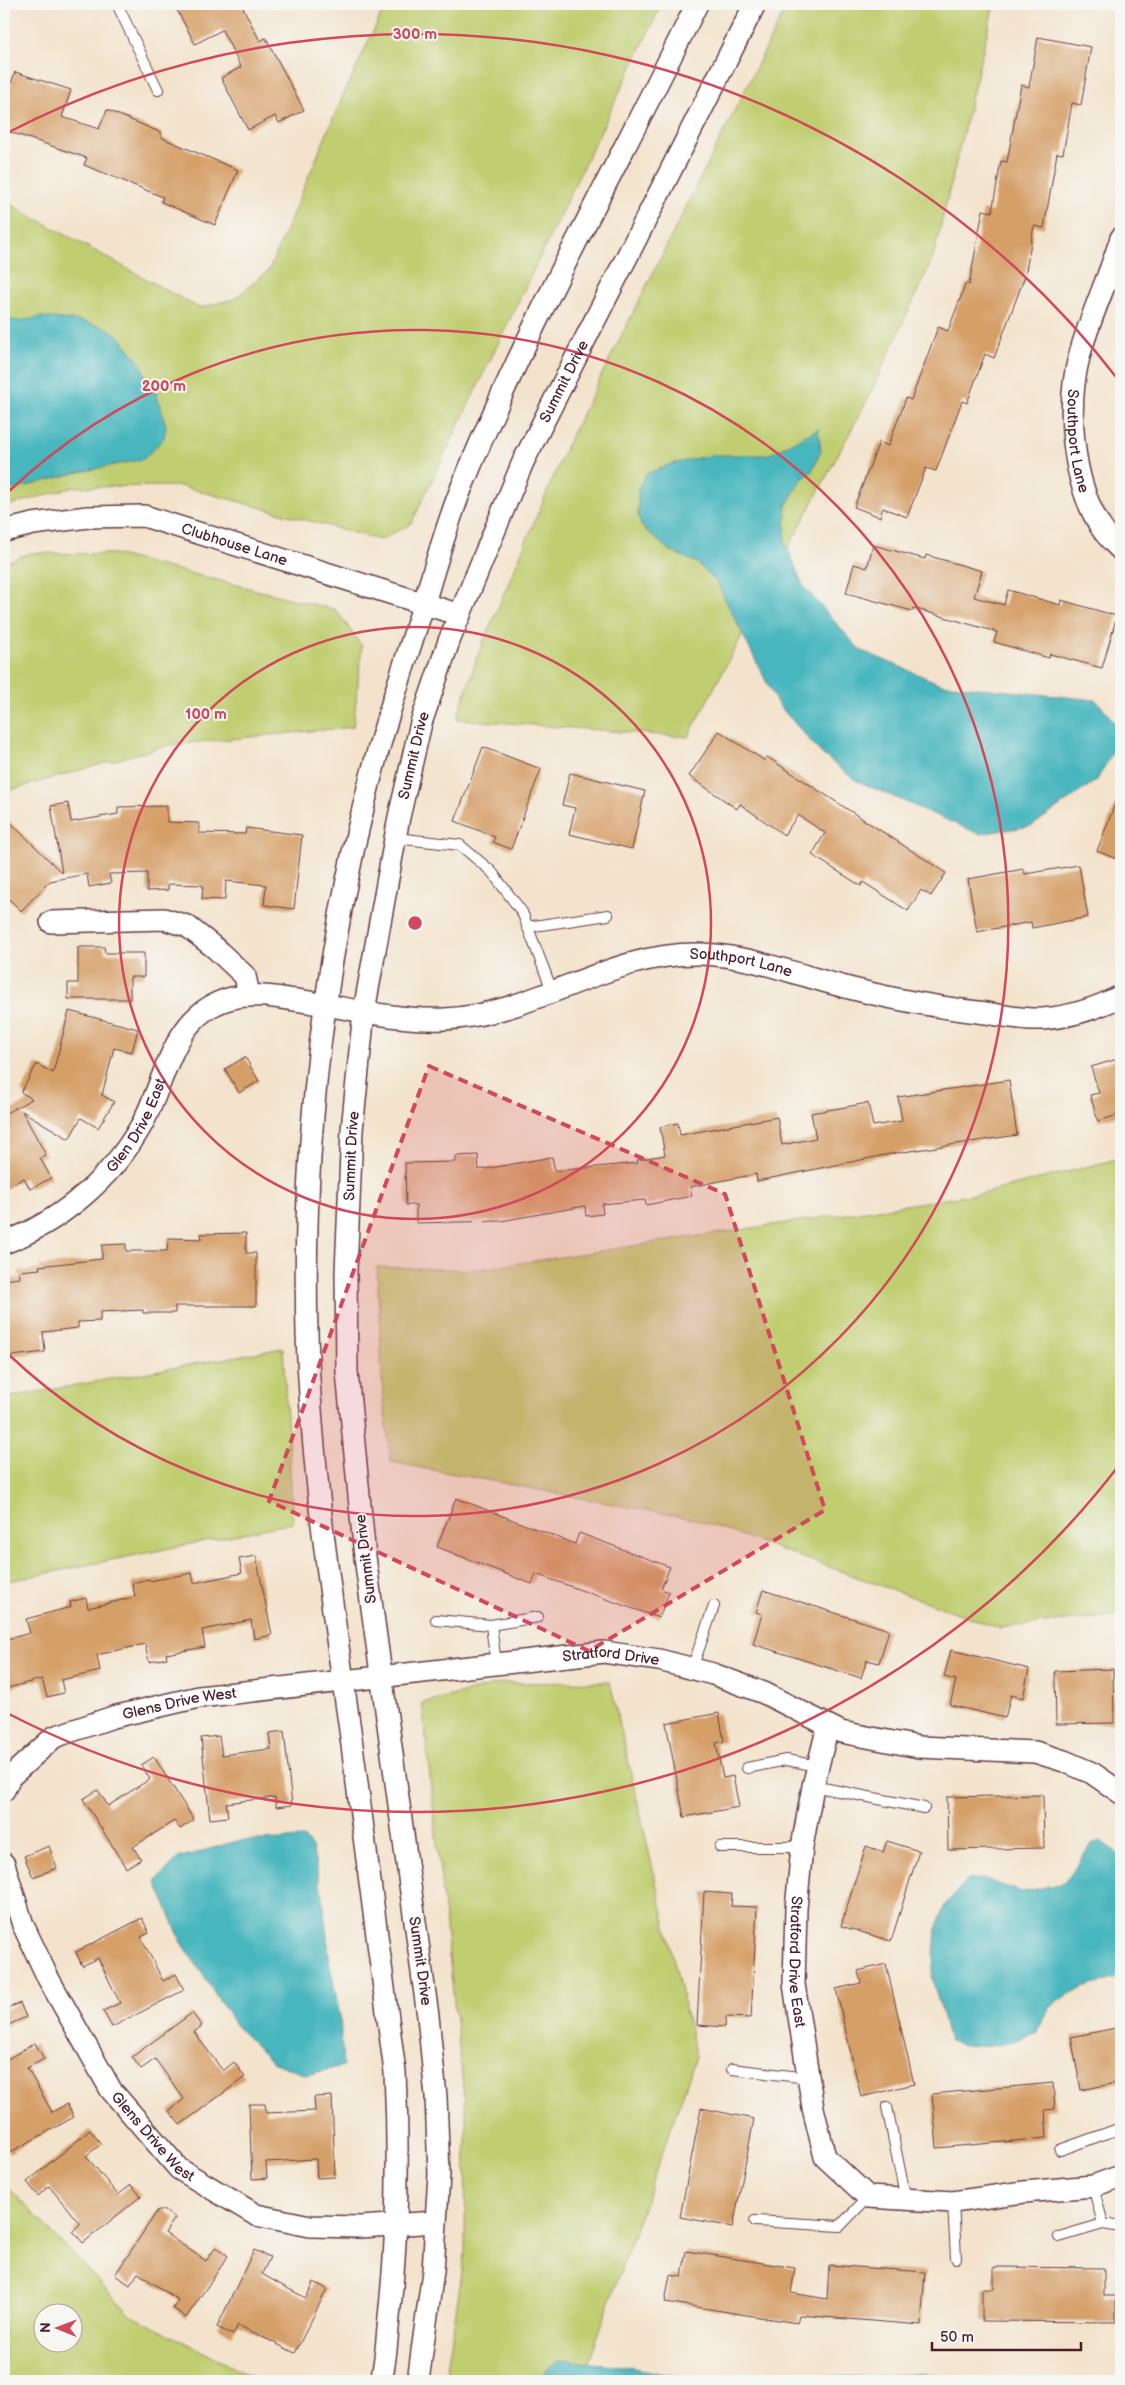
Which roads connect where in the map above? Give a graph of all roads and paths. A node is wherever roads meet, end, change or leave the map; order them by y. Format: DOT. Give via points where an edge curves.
graph roads {
  1 [pos="117,4"];
  2 [pos="697,4"];
  3 [pos="755,4"];
  4 [pos="158,90"];
  5 [pos="1121,238"];
  6 [pos="4,531"];
  7 [pos="1121,550"];
  8 [pos="424,604"];
  9 [pos="460,615"];
  10 [pos="395,838"];
  11 [pos="608,915"];
  12 [pos="51,922"];
  13 [pos="528,927"];
  14 [pos="553,993"];
  15 [pos="249,995"];
  16 [pos="1121,996"];
  17 [pos="325,1004"];
  18 [pos="364,1010"];
  19 [pos="4,1244"];
  20 [pos="714,1606"];
  21 [pos="538,1617"];
  22 [pos="436,1620"];
  23 [pos="491,1625"];
  24 [pos="496,1664"];
  25 [pos="692,1668"];
  26 [pos="381,1677"];
  27 [pos="343,1681"];
  28 [pos="828,1726"];
  29 [pos="747,1768"];
  30 [pos="815,1776"];
  31 [pos="1117,1785"];
  32 [pos="4,1790"];
  33 [pos="924,1808"];
  34 [pos="720,1847"];
  35 [pos="802,1847"];
  36 [pos="4,1864"];
  37 [pos="732,2069"];
  38 [pos="808,2078"];
  39 [pos="887,2107"];
  40 [pos="1121,2128"];
  41 [pos="1060,2150"];
  42 [pos="1121,2176"];
  43 [pos="1093,2186"];
  44 [pos="868,2197"];
  45 [pos="906,2200"];
  46 [pos="953,2202"];
  47 [pos="755,2221"];
  48 [pos="436,2222"];
  49 [pos="396,2224"];
  50 [pos="1103,2224"];
  51 [pos="1121,2227"];
  52 [pos="1059,2237"];
  53 [pos="956,2258"];
  54 [pos="381,2381"];
  55 [pos="418,2381"];
  1 -- 4 [label="lane"];
  2 -- 8 [label="street" via="554,284 497,405 458,495"];
  3 -- 9 [label="street, Summit Drive" via="524,462"];
  5 -- 7 [label="street, Southport Lane" via="1078,358 1073,426 1085,492 1098,524"];
  6 -- 8 [label="street, Clubhouse Lane" via="88,517 144,516"];
  8 -- 9 [label="street, Clubhouse Lane"];
  8 -- 17 [label="street" via="368,786 338,922"];
  9 -- 10 [label="street, Summit Drive" via="421,723"];
  10 -- 13 [label="lane" via="460,845 491,871 522,912"];
  10 -- 18 [label="street, Summit Drive"];
  11 -- 13 [label="lane"];
  12 -- 15 [label="street" via="164,919 187,926 245,976"];
  13 -- 14 [label="lane"];
  14 -- 16 [label="street, Southport Lane" via="593,974 632,962 700,954 755,960 895,998 1029,1019 1076,1013"];
  14 -- 18 [label="street, Southport Lane" via="487,1014 446,1019 391,1016"];
  15 -- 17 [label="street, Glen Drive East"];
  15 -- 19 [label="street, Glen Drive East" via="207,1008 189,1025 178,1040 140,1127 121,1156 97,1183 41,1226"];
  17 -- 18 [label="street, Glen Drive East"];
  17 -- 27 [label="street" via="310,1170 307,1332 317,1468"];
  18 -- 26 [label="street, Summit Drive" via="352,1130 347,1243 347,1372 365,1557"];
  20 -- 25 [label="lane"];
  21 -- 23 [label="lane"];
  22 -- 23 [label="lane"];
  23 -- 24 [label="lane"];
  24 -- 25 [label="street, Stratford Drive" via="604,1652"];
  24 -- 26 [label="street, Stratford Drive"];
  25 -- 28 [label="street, Stratford Drive" via="764,1693"];
  26 -- 27 [label="street, Glens Drive West"];
  26 -- 48 [label="street, Summit Drive" via="436,2088 439,2174"];
  27 -- 32 [label="street, Glens Drive West" via="199,1697 113,1716 54,1736 10,1776"];
  27 -- 49 [label="street" via="395,2072 399,2153"];
  28 -- 30 [label="street, Stratford Drive East"];
  28 -- 31 [label="street" via="841,1732 919,1747 1035,1752"];
  29 -- 30 [label="lane" via="786,1760"];
  30 -- 33 [label="lane"];
  30 -- 35 [label="street, Stratford Drive East"];
  34 -- 35 [label="lane"];
  35 -- 38 [label="street, Stratford Drive East" via="794,1984"];
  36 -- 49 [label="street, Glens Drive West" via="24,1926 48,1978 111,2090 179,2170 256,2215 310,2226"];
  37 -- 38 [label="lane"];
  38 -- 44 [label="street, Stratford Drive East" via="825,2157"];
  39 -- 45 [label="lane"];
  40 -- 41 [label="lane"];
  42 -- 43 [label="street"];
  43 -- 46 [label="street"];
  43 -- 50 [label="lane"];
  44 -- 45 [label="street"];
  44 -- 47 [label="lane" via="840,2226"];
  45 -- 46 [label="street"];
  46 -- 53 [label="lane"];
  48 -- 49 [label="street, Glens Drive West"];
  48 -- 55 [label="street, Summit Drive" via="433,2271"];
  49 -- 54 [label="street" via="392,2294"];
  50 -- 51 [label="lane"];
  50 -- 52 [label="lane"];
}
